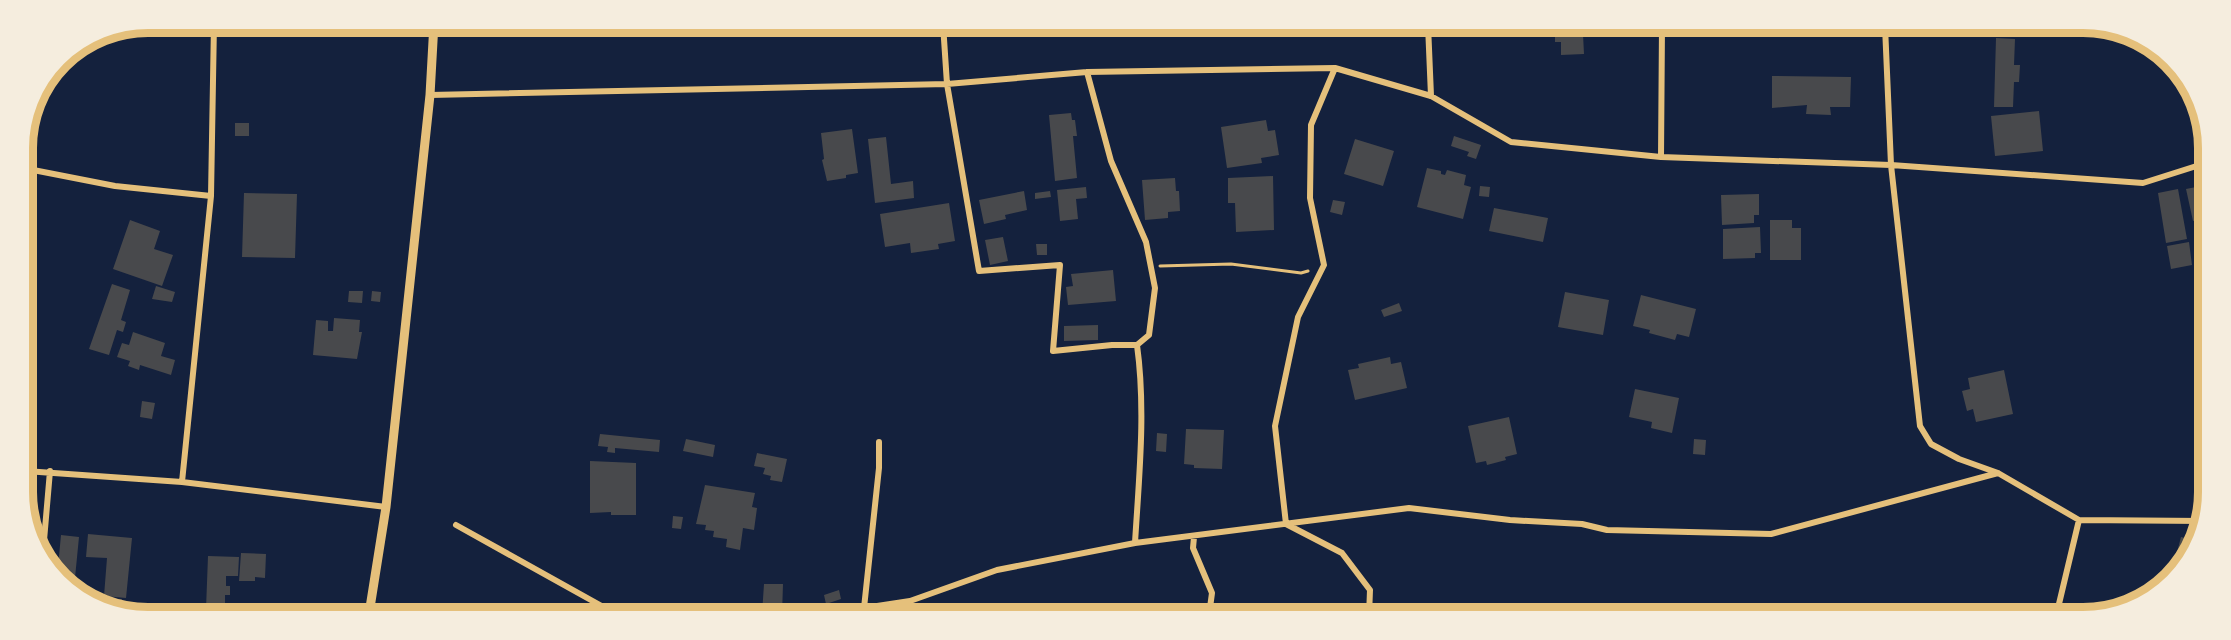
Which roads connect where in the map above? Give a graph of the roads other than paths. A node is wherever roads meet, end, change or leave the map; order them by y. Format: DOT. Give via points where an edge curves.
graph roads {
  1 [pos="214,33"];
  2 [pos="433,33"];
  3 [pos="944,33"];
  4 [pos="1428,33"];
  5 [pos="1662,33"];
  6 [pos="1885,33"];
  7 [pos="1335,68"];
  8 [pos="1087,72"];
  9 [pos="947,84"];
  10 [pos="430,95"];
  11 [pos="1431,96"];
  12 [pos="1661,157"];
  13 [pos="1891,165"];
  14 [pos="2198,166"];
  15 [pos="33,170"];
  16 [pos="211,196"];
  17 [pos="1137,345"];
  18 [pos="879,442"];
  19 [pos="33,471"];
  20 [pos="50,471"];
  21 [pos="1998,472"];
  22 [pos="182,482"];
  23 [pos="386,507"];
  24 [pos="2079,520"];
  25 [pos="2194,521"];
  26 [pos="1286,524"];
  27 [pos="456,525"];
  28 [pos="1194,537"];
  29 [pos="44,541"];
  30 [pos="1135,543"];
  31 [pos="910,601"];
  32 [pos="370,607"];
  33 [pos="603,607"];
  34 [pos="864,607"];
  35 [pos="871,607"];
  36 [pos="910,607"];
  37 [pos="1210,607"];
  38 [pos="1369,607"];
  39 [pos="2058,607"];
  1 -- 16 [label="street"];
  2 -- 10 [label="street"];
  3 -- 9 [label="street"];
  4 -- 11 [label="street"];
  5 -- 12 [label="street"];
  6 -- 13 [label="street"];
  7 -- 8 [label="street"];
  7 -- 11 [label="street"];
  7 -- 26 [label="street" via="1311,125 1310,198 1324,265 1298,317 1275,426"];
  8 -- 9 [label="street"];
  8 -- 17 [label="street" via="1111,161 1146,242 1151,266 1155,288 1149,335"];
  9 -- 10 [label="street"];
  9 -- 17 [label="street" via="979,271 1060,265 1053,351"];
  10 -- 23 [label="street"];
  11 -- 12 [label="street" via="1511,142"];
  12 -- 13 [label="street"];
  13 -- 14 [label="street" via="2143,183"];
  13 -- 21 [label="street" via="1920,426 1931,444 1959,459"];
  15 -- 16 [label="street" via="115,186"];
  16 -- 22 [label="street"];
  17 -- 30 [label="street" via="1141,432"];
  18 -- 34 [label="street"];
  19 -- 20 [label="street"];
  20 -- 22 [label="street"];
  20 -- 29 [label="street"];
  21 -- 24 [label="street"];
  21 -- 26 [label="street" via="1771,534 1608,530 1582,524 1409,508"];
  22 -- 23 [label="street"];
  23 -- 32 [label="street"];
  24 -- 25 [label="street"];
  24 -- 39 [label="street"];
  26 -- 28 [label="street"];
  26 -- 38 [label="street" via="1342,553 1370,590"];
  27 -- 33 [label="street"];
  28 -- 30 [label="street"];
  28 -- 37 [label="street" via="1193,548 1212,593"];
  30 -- 31 [label="street" via="997,570"];
  31 -- 35 [label="street"];
  31 -- 36 [label="street"];
}
